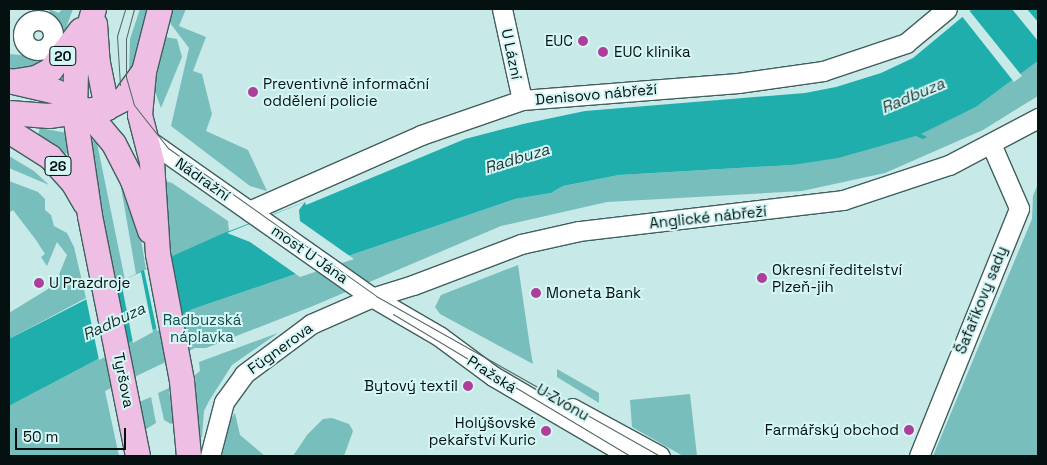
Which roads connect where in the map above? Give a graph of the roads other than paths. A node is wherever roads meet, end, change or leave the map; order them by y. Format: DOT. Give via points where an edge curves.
graph roads {
  1 [pos="94,9"];
  2 [pos="160,9"];
  3 [pos="502,9"];
  4 [pos="947,9"];
  5 [pos="34,14"];
  6 [pos="16,44"];
  7 [pos="144,72"];
  8 [pos="13,81"];
  9 [pos="522,100"];
  10 [pos="9,113"];
  11 [pos="84,113"];
  12 [pos="1038,118"];
  13 [pos="9,131"];
  14 [pos="144,137"];
  15 [pos="114,144"];
  16 [pos="991,144"];
  17 [pos="152,162"];
  18 [pos="186,168"];
  19 [pos="90,216"];
  20 [pos="256,216"];
  21 [pos="159,258"];
  22 [pos="365,292"];
  23 [pos="439,336"];
  24 [pos="138,456"];
  25 [pos="189,456"];
  26 [pos="210,456"];
  27 [pos="630,456"];
  28 [pos="660,456"];
  29 [pos="919,456"];
  1 -- 8 [label="main road, 20" via="58,64 36,78"];
  1 -- 11 [label="main road" via="98,63"];
  1 -- 11 [label="main road" via="76,72"];
  2 -- 7 [label="main road"];
  3 -- 9 [label="street, U Lázní"];
  4 -- 9 [label="street, Denisovo nábřeží" via="906,42 837,68 738,83"];
  5 -- 6 [label="street"];
  5 -- 6 [label="street" via="50,26 52,41 39,50"];
  7 -- 11 [label="main road" via="124,99"];
  7 -- 14 [label="main road" via="140,114"];
  8 -- 11 [label="main road" via="57,92"];
  9 -- 20 [label="street, Denisovo nábřeží" via="429,132"];
  10 -- 11 [label="main road" via="49,116"];
  11 -- 14 [label="main road"];
  11 -- 15 [label="main road"];
  11 -- 19 [label="main road, Tyršova"];
  12 -- 16 [label="street, Anglické nábřeží"];
  13 -- 19 [label="main road, Tyršova / 26" via="50,157 74,184"];
  14 -- 17 [label="main road"];
  14 -- 18 [label="street, Nádražní"];
  15 -- 17 [label="main road"];
  15 -- 21 [label="main road" via="134,181"];
  16 -- 22 [label="street, Anglické nábřeží" via="904,182 843,200 579,231 521,244 413,285"];
  16 -- 29 [label="street, Šafaříkovy sady" via="1019,208"];
  17 -- 18 [label="street"];
  17 -- 21 [label="main road"];
  18 -- 20 [label="street, Nádražní"];
  19 -- 24 [label="main road, Tyršova / 26"];
  20 -- 22 [label="street, most U Jána"];
  21 -- 25 [label="main road" via="182,381"];
  22 -- 23 [label="street, Pražská"];
  22 -- 26 [label="street, Fügnerova" via="269,352 233,388 224,402"];
  23 -- 27 [label="street, Pražská" via="493,376"];
  23 -- 28 [label="street, U Zvonu" via="499,365"];
}
